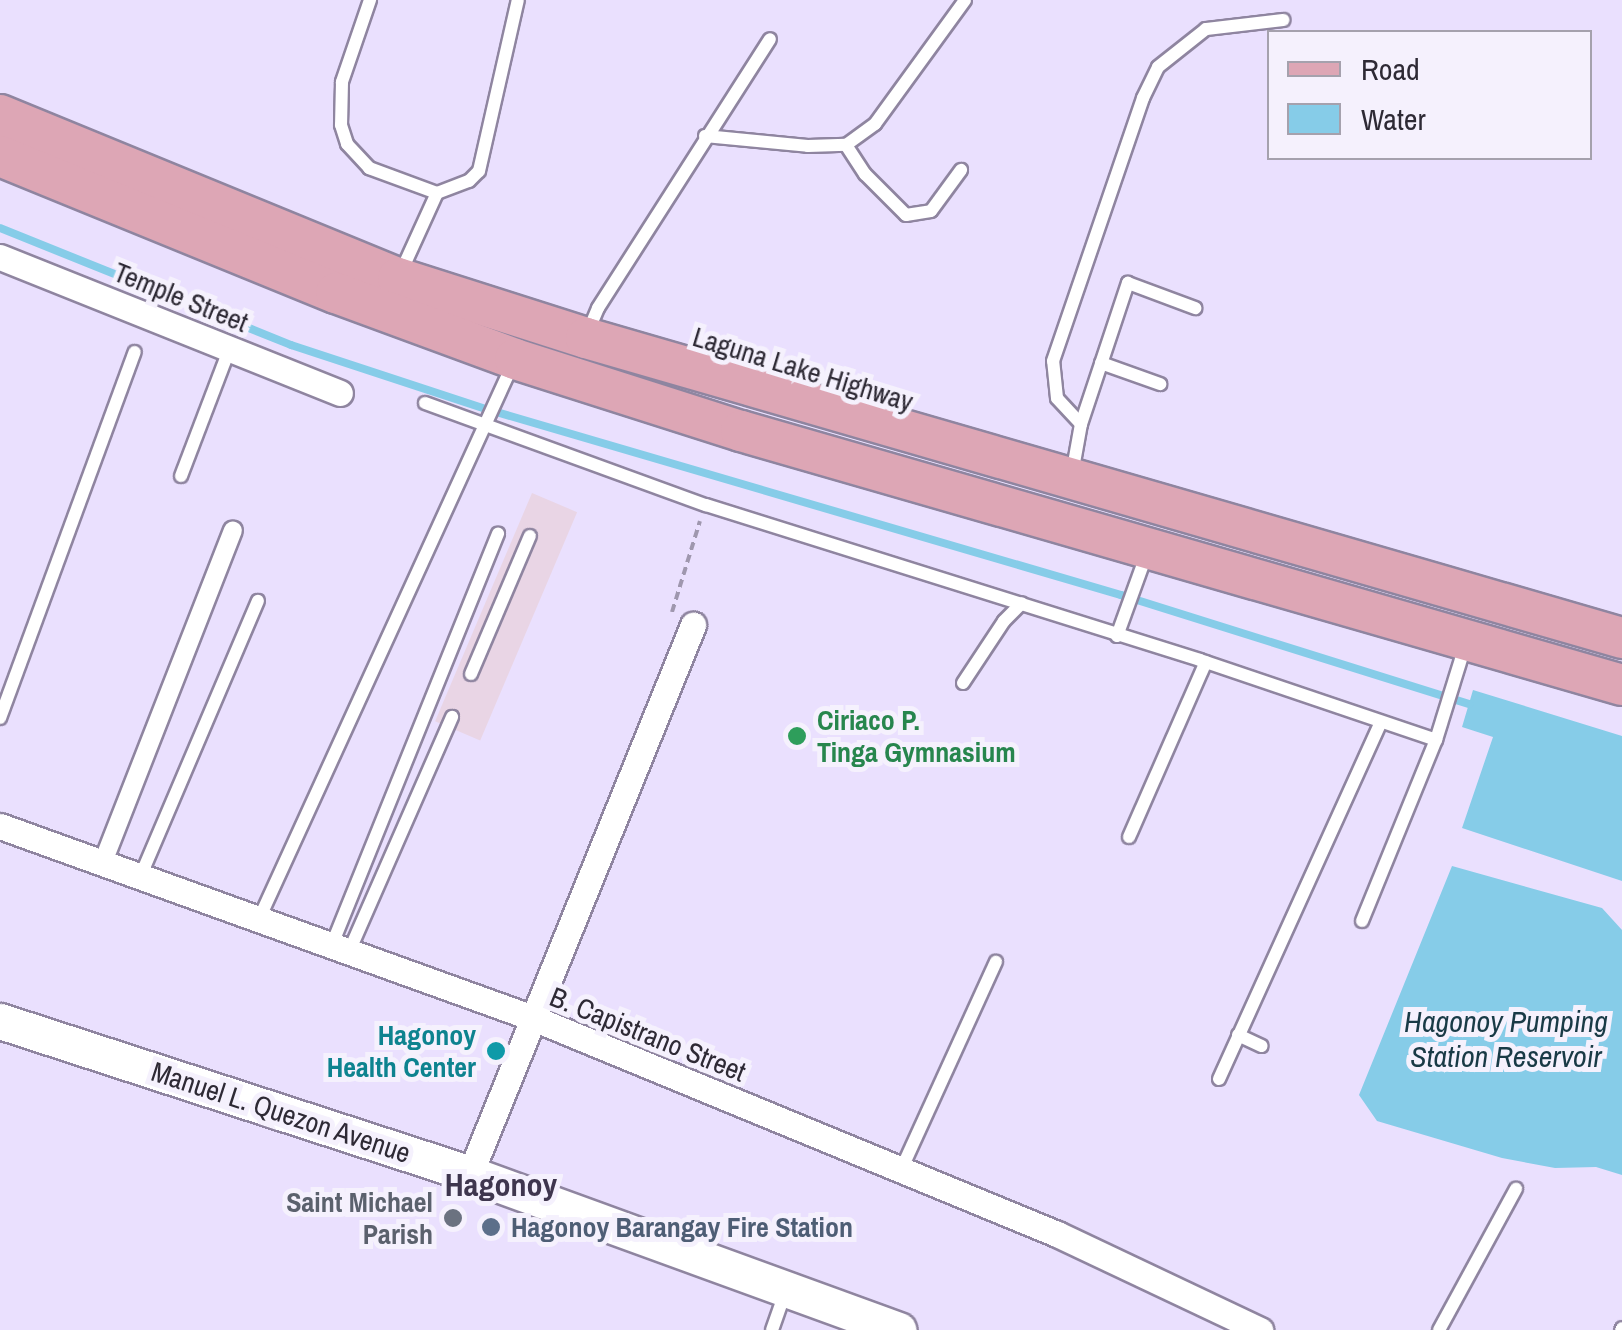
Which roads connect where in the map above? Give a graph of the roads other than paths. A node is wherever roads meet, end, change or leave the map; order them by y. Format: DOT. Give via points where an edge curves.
graph roads {
  1 [pos="370,0"];
  2 [pos="518,0"];
  3 [pos="965,0"];
  4 [pos="1283,20"];
  5 [pos="770,39"];
  6 [pos="0,116"];
  7 [pos="705,136"];
  8 [pos="846,144"];
  9 [pos="0,156"];
  10 [pos="961,170"];
  11 [pos="437,193"];
  12 [pos="0,258"];
  13 [pos="398,278"];
  14 [pos="1195,308"];
  15 [pos="586,338"];
  16 [pos="230,348"];
  17 [pos="135,352"];
  18 [pos="515,359"];
  19 [pos="1101,363"];
  20 [pos="1160,384"];
  21 [pos="340,393"];
  22 [pos="425,404"];
  23 [pos="485,423"];
  24 [pos="1081,424"];
  25 [pos="182,476"];
  26 [pos="1072,476"];
  27 [pos="233,531"];
  28 [pos="498,533"];
  29 [pos="530,536"];
  30 [pos="1144,564"];
  31 [pos="258,601"];
  32 [pos="1022,604"];
  33 [pos="693,626"];
  34 [pos="1117,636"];
  35 [pos="1622,638"];
  36 [pos="1467,641"];
  37 [pos="1206,662"];
  38 [pos="470,674"];
  39 [pos="962,683"];
  40 [pos="1622,686"];
  41 [pos="452,717"];
  42 [pos="0,718"];
  43 [pos="1381,722"];
  44 [pos="1436,740"];
  45 [pos="0,826"];
  46 [pos="1130,836"];
  47 [pos="102,862"];
  48 [pos="141,875"];
  49 [pos="258,919"];
  50 [pos="1362,921"];
  51 [pos="340,950"];
  52 [pos="996,962"];
  53 [pos="533,1018"];
  54 [pos="0,1022"];
  55 [pos="1238,1035"];
  56 [pos="1262,1046"];
  57 [pos="1220,1078"];
  58 [pos="902,1170"];
  59 [pos="470,1174"];
  60 [pos="1516,1190"];
  61 [pos="786,1290"];
  62 [pos="772,1330"];
  63 [pos="899,1330"];
  64 [pos="1260,1330"];
  65 [pos="1439,1330"];
  1 -- 11 [label="lane" via="342,82 346,144 369,168"];
  2 -- 11 [label="lane" via="479,172"];
  3 -- 8 [label="lane" via="875,124"];
  4 -- 24 [label="lane" via="1206,29 1158,67 1053,361 1057,398"];
  5 -- 7 [label="lane"];
  6 -- 13 [label="main road, Laguna Lake Highway"];
  7 -- 8 [label="lane"];
  7 -- 15 [label="lane"];
  8 -- 10 [label="lane" via="865,174 906,214 931,212"];
  9 -- 18 [label="main road"];
  11 -- 13 [label="lane"];
  12 -- 16 [label="street, Temple Street"];
  13 -- 15 [label="main road, Laguna Lake Highway"];
  14 -- 19 [label="lane" via="1128,283"];
  15 -- 26 [label="main road, Laguna Lake Highway"];
  16 -- 21 [label="street, Temple Street"];
  16 -- 25 [label="lane"];
  17 -- 42 [label="lane"];
  18 -- 23 [label="lane"];
  18 -- 30 [label="main road"];
  19 -- 20 [label="lane"];
  19 -- 24 [label="lane"];
  22 -- 23 [label="lane"];
  23 -- 32 [label="lane" via="706,505"];
  23 -- 49 [label="lane"];
  24 -- 26 [label="lane"];
  26 -- 35 [label="main road, Laguna Lake Highway"];
  27 -- 47 [label="street"];
  28 -- 51 [label="lane"];
  29 -- 38 [label="lane"];
  30 -- 34 [label="lane"];
  30 -- 36 [label="main road"];
  31 -- 48 [label="lane"];
  32 -- 34 [label="lane"];
  32 -- 39 [label="lane"];
  33 -- 53 [label="street"];
  34 -- 37 [label="lane"];
  36 -- 40 [label="main road"];
  36 -- 44 [label="lane"];
  37 -- 43 [label="lane"];
  37 -- 46 [label="lane"];
  41 -- 51 [label="lane"];
  43 -- 44 [label="lane"];
  43 -- 55 [label="lane"];
  44 -- 50 [label="lane"];
  45 -- 47 [label="street, B. Capistrano Street"];
  47 -- 48 [label="street, B. Capistrano Street"];
  48 -- 49 [label="street, B. Capistrano Street"];
  49 -- 51 [label="street, B. Capistrano Street"];
  51 -- 53 [label="street, B. Capistrano Street"];
  52 -- 58 [label="lane"];
  53 -- 58 [label="street, B. Capistrano Street"];
  53 -- 59 [label="street"];
  54 -- 59 [label="main road, Manuel L. Quezon Avenue"];
  55 -- 56 [label="lane"];
  55 -- 57 [label="lane"];
  58 -- 64 [label="street, B. Capistrano Street"];
  59 -- 61 [label="main road, Manuel L. Quezon Avenue"];
  60 -- 65 [label="lane"];
  61 -- 62 [label="lane"];
  61 -- 63 [label="main road, Manuel L. Quezon Avenue"];
}
